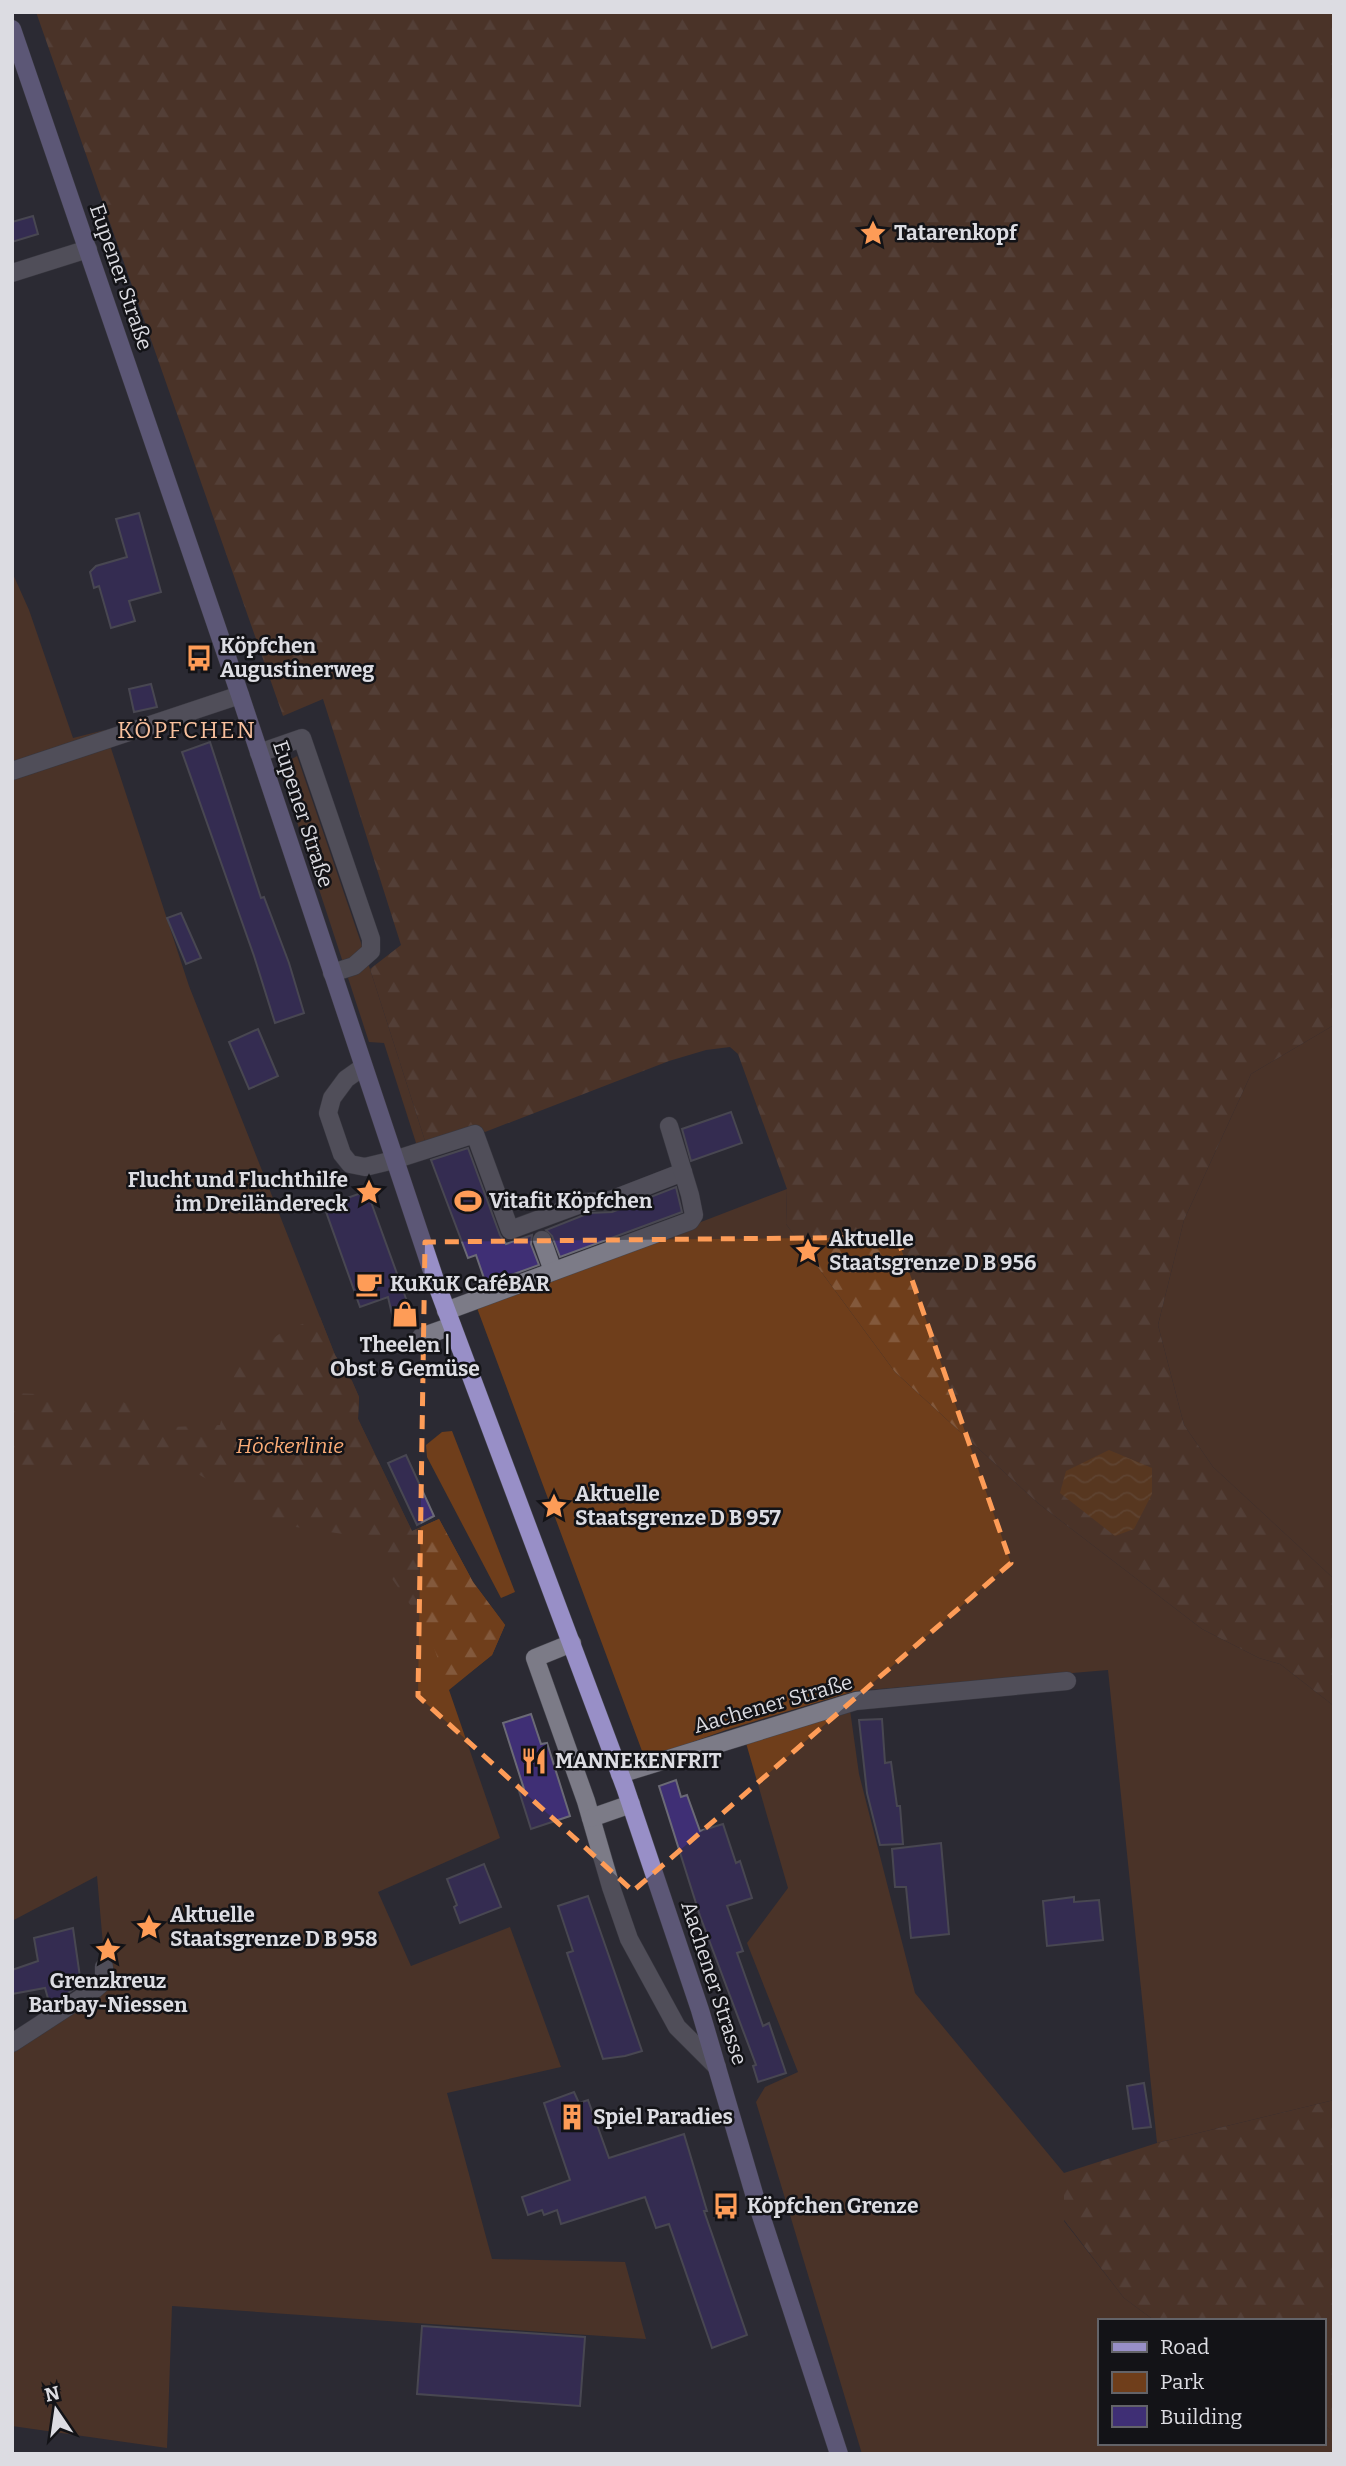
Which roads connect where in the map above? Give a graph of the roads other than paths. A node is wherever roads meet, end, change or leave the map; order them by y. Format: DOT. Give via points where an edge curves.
graph roads {
  1 [pos="12,29"];
  2 [pos="88,249"];
  3 [pos="12,273"];
  4 [pos="240,695"];
  5 [pos="259,753"];
  6 [pos="12,771"];
  7 [pos="332,973"];
  8 [pos="363,1067"];
  9 [pos="669,1126"];
  10 [pos="394,1160"];
  11 [pos="684,1172"];
  12 [pos="541,1240"];
  13 [pos="553,1271"];
  14 [pos="449,1318"];
  15 [pos="421,1337"];
  16 [pos="528,1532"];
  17 [pos="572,1643"];
  18 [pos="1068,1681"];
  19 [pos="620,1774"];
  20 [pos="631,1804"];
  21 [pos="591,1818"];
  22 [pos="104,1967"];
  23 [pos="12,2043"];
  24 [pos="717,2067"];
  25 [pos="839,2454"];
  1 -- 2 [label="main road, Eupener Straße"];
  2 -- 3 [label="street"];
  2 -- 4 [label="main road, Eupener Straße"];
  4 -- 5 [label="main road, Eupener Straße"];
  4 -- 6 [label="street"];
  5 -- 7 [label="main road, Eupener Straße"];
  5 -- 7 [label="street" via="302,738 371,939 371,951 354,966"];
  7 -- 8 [label="main road, Eupener Straße"];
  8 -- 10 [label="main road, Eupener Straße"];
  8 -- 10 [label="street" via="346,1079 332,1098 328,1113 334,1132 350,1164 365,1167"];
  9 -- 11 [label="street"];
  10 -- 11 [label="street" via="475,1134 510,1230"];
  10 -- 14 [label="main road, Eupener Straße"];
  11 -- 13 [label="street" via="694,1215 690,1221"];
  12 -- 13 [label="street"];
  13 -- 14 [label="street"];
  14 -- 15 [label="street"];
  14 -- 16 [label="main road, Eupener Straße"];
  16 -- 17 [label="main road, Aachener Strasse"];
  17 -- 19 [label="main road, Aachener Strasse"];
  17 -- 21 [label="street" via="535,1658"];
  18 -- 19 [label="street, Aachener Straße" via="856,1701"];
  19 -- 20 [label="main road, Aachener Strasse"];
  20 -- 21 [label="street"];
  20 -- 24 [label="main road, Aachener Strasse"];
  21 -- 24 [label="street" via="629,1939 677,2027"];
  22 -- 23 [label="street" via="104,1981 95,1989"];
  24 -- 25 [label="main road, Aachener Strasse"];
}
